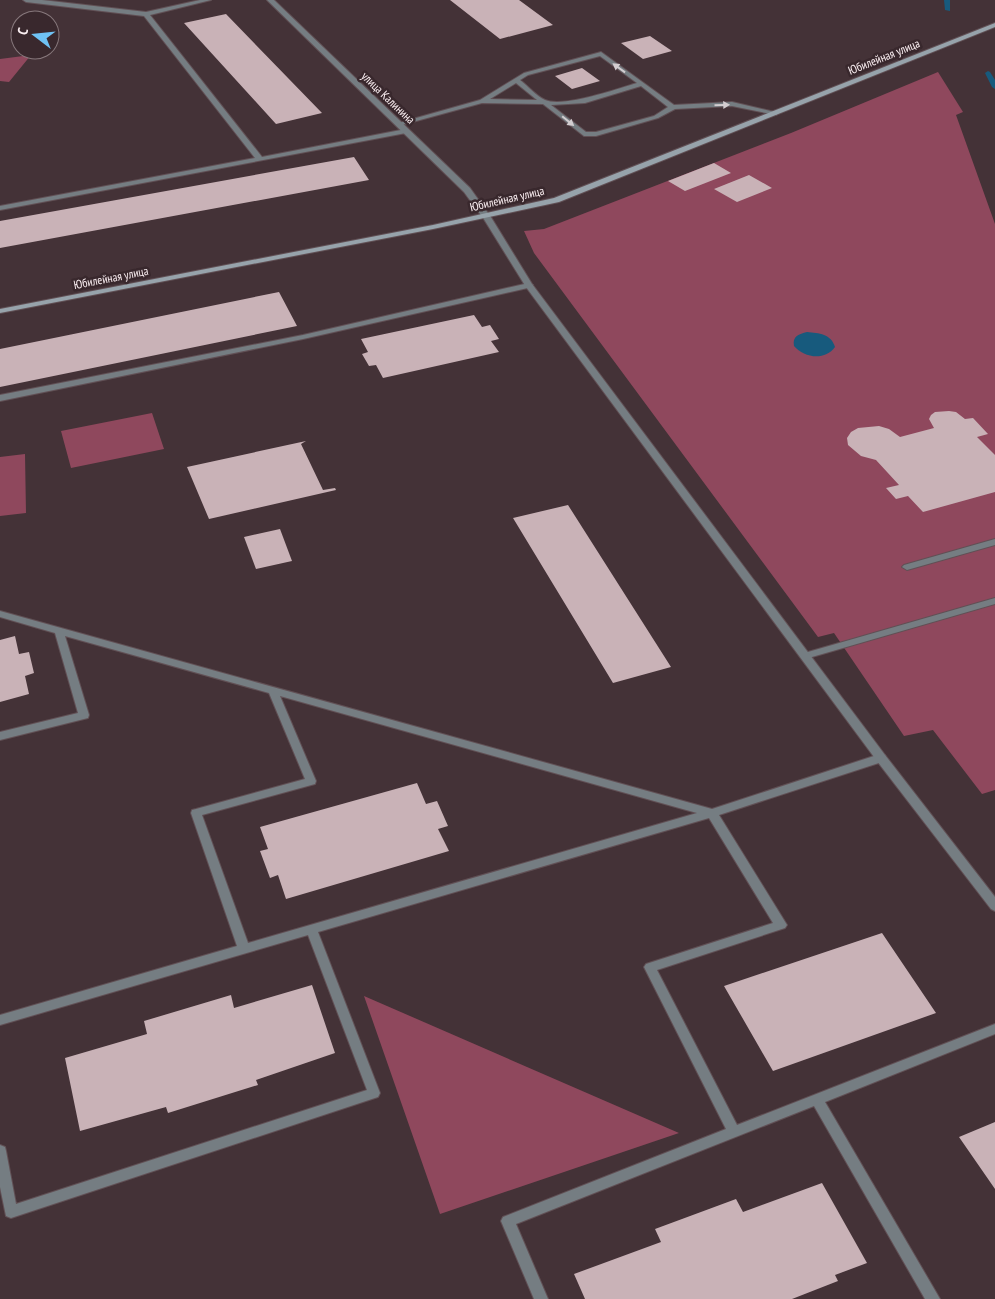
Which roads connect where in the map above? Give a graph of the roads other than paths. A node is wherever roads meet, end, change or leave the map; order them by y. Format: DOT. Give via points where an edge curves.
graph roads {
  1 [pos="26,0"];
  2 [pos="208,0"];
  3 [pos="270,0"];
  4 [pos="146,14"];
  5 [pos="995,25"];
  6 [pos="516,80"];
  7 [pos="642,84"];
  8 [pos="482,101"];
  9 [pos="545,102"];
  10 [pos="673,107"];
  11 [pos="776,113"];
  12 [pos="398,124"];
  13 [pos="406,131"];
  14 [pos="260,158"];
  15 [pos="0,208"];
  16 [pos="486,216"];
  17 [pos="529,285"];
  18 [pos="0,311"];
  19 [pos="0,398"];
  20 [pos="995,542"];
  21 [pos="907,567"];
  22 [pos="995,601"];
  23 [pos="0,614"];
  24 [pos="59,631"];
  25 [pos="805,656"];
  26 [pos="273,691"];
  27 [pos="0,736"];
  28 [pos="881,758"];
  29 [pos="712,813"];
  30 [pos="995,906"];
  31 [pos="311,929"];
  32 [pos="244,948"];
  33 [pos="0,1020"];
  34 [pos="995,1029"];
  35 [pos="818,1099"];
  36 [pos="734,1132"];
  37 [pos="0,1151"];
  38 [pos="541,1299"];
  39 [pos="933,1299"];
  1 -- 4 [label="street"];
  2 -- 4 [label="street"];
  3 -- 12 [label="street, улица Калинина"];
  4 -- 14 [label="street"];
  5 -- 11 [label="main road, Юбилейная улица"];
  7 -- 6 [label="street, one-way" via="601,54 526,74"];
  6 -- 8 [label="street"];
  6 -- 9 [label="street"];
  7 -- 9 [label="street" via="585,101"];
  7 -- 10 [label="street"];
  8 -- 9 [label="street"];
  8 -- 12 [label="street"];
  9 -- 10 [label="street, one-way" via="584,134 596,134 656,117"];
  10 -- 11 [label="street, one-way" via="732,104"];
  11 -- 16 [label="main road, Юбилейная улица" via="556,200"];
  12 -- 13 [label="street, улица Калинина"];
  13 -- 14 [label="street"];
  13 -- 16 [label="street, улица Калинина" via="467,190"];
  14 -- 15 [label="street"];
  16 -- 17 [label="street, улица Калинина"];
  16 -- 18 [label="main road, Юбилейная улица"];
  17 -- 19 [label="street" via="304,337"];
  17 -- 25 [label="street, улица Калинина"];
  20 -- 21 [label="street"];
  22 -- 25 [label="street"];
  23 -- 24 [label="street"];
  24 -- 26 [label="street"];
  24 -- 27 [label="street" via="84,715"];
  25 -- 28 [label="street, улица Калинина"];
  26 -- 29 [label="street"];
  26 -- 32 [label="street" via="312,781 196,812"];
  28 -- 29 [label="street"];
  28 -- 30 [label="street, улица Калинина"];
  29 -- 31 [label="street"];
  29 -- 36 [label="street" via="781,924 650,967"];
  31 -- 32 [label="street"];
  31 -- 37 [label="street" via="374,1093 11,1212"];
  32 -- 33 [label="street"];
  34 -- 35 [label="street"];
  35 -- 36 [label="street"];
  35 -- 39 [label="street"];
  36 -- 38 [label="street" via="508,1221"];
}
